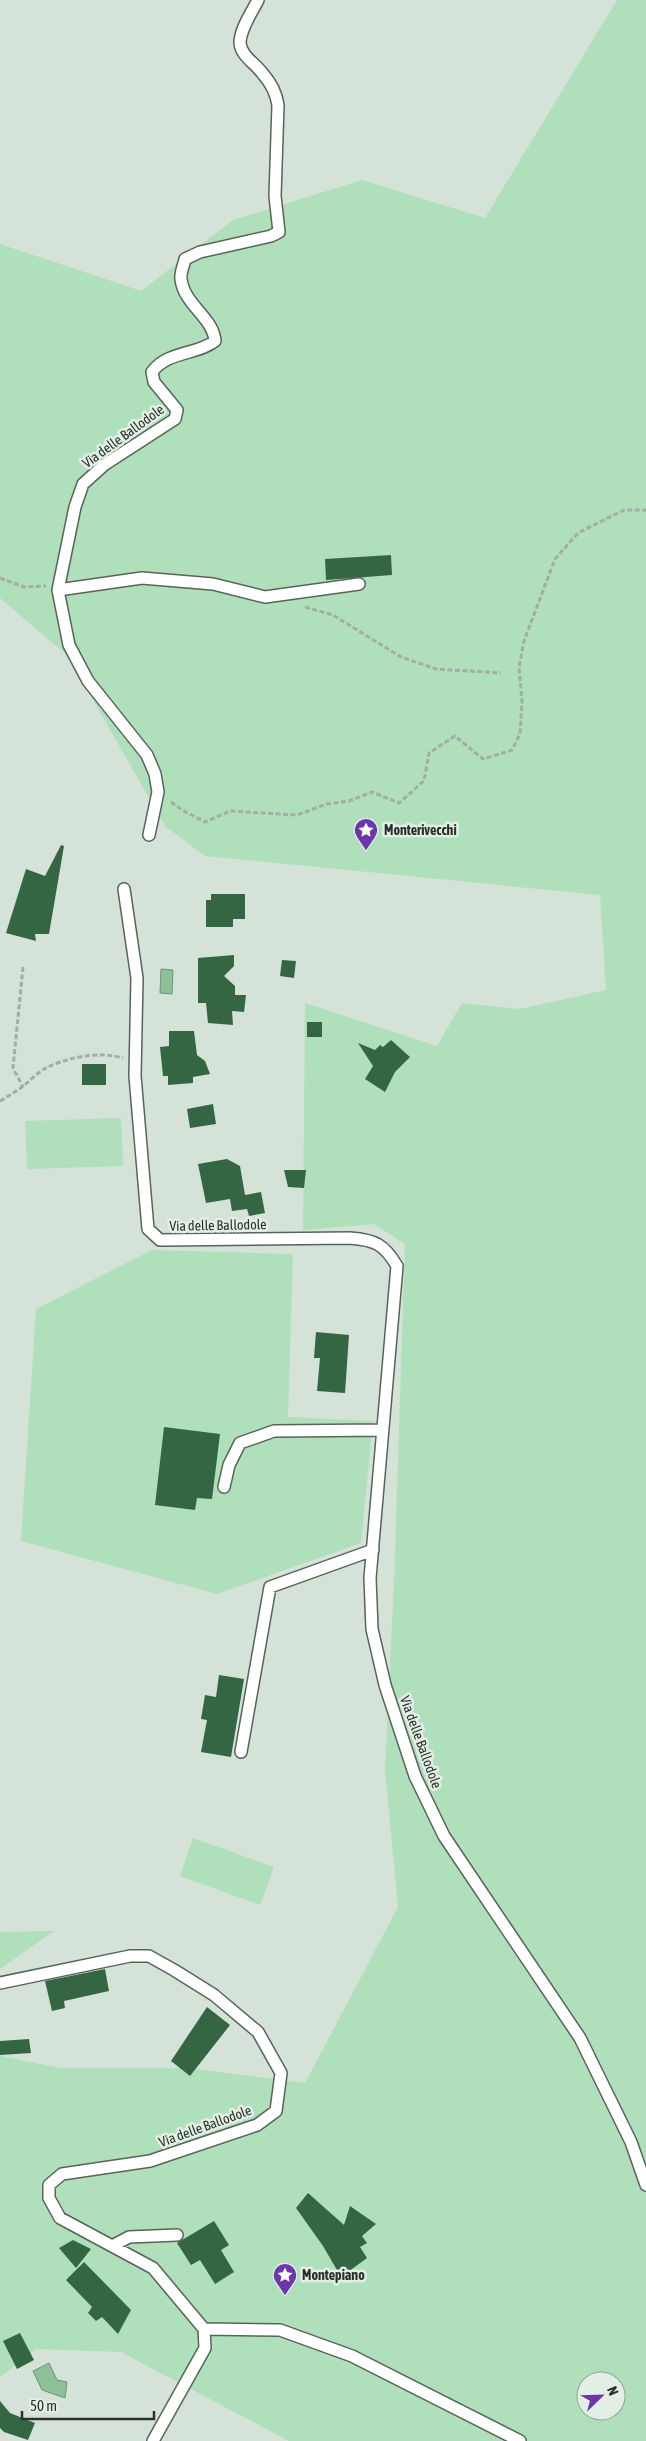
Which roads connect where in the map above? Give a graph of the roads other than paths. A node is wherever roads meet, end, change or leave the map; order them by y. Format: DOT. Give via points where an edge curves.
graph roads {
  1 [pos="258,0"];
  2 [pos="359,584"];
  3 [pos="58,590"];
  4 [pos="149,835"];
  5 [pos="124,889"];
  6 [pos="383,1430"];
  7 [pos="224,1487"];
  8 [pos="372,1550"];
  9 [pos="242,1752"];
  10 [pos="0,1983"];
  11 [pos="646,2185"];
  12 [pos="177,2234"];
  13 [pos="112,2246"];
  14 [pos="204,2329"];
  15 [pos="152,2441"];
  16 [pos="520,2441"];
  1 -- 3 [label="lane, Via delle Ballodole" via="240,44 246,57 275,91 278,104 275,196 279,232 200,252 185,259 180,278 188,300 214,332 215,341 208,347 158,364 152,372 154,382 177,410 175,419 104,465 83,484"];
  2 -- 3 [label="lane" via="265,597 213,584 142,578"];
  3 -- 4 [label="lane, Via delle Ballodole" via="69,645 88,681 147,755 155,774 158,792"];
  5 -- 6 [label="lane, Via delle Ballodole" via="137,978 136,1062 148,1229 160,1240 372,1240 388,1252 397,1266"];
  6 -- 7 [label="lane" via="274,1431 240,1443 229,1465"];
  6 -- 8 [label="lane, Via delle Ballodole"];
  8 -- 9 [label="lane" via="270,1587"];
  8 -- 11 [label="lane, Via delle Ballodole" via="372,1628 385,1685 415,1776 444,1836 580,2038 631,2142"];
  10 -- 13 [label="lane, Via delle Ballodole" via="130,1956 149,1956 214,1995 258,2032 281,2073 276,2111 257,2125 150,2161 62,2174 49,2185 49,2198 60,2218"];
  12 -- 13 [label="lane" via="129,2237"];
  13 -- 14 [label="lane, Via delle Ballodole" via="152,2268"];
  14 -- 15 [label="lane" via="205,2348"];
  14 -- 16 [label="lane" via="280,2330 352,2356"];
}
